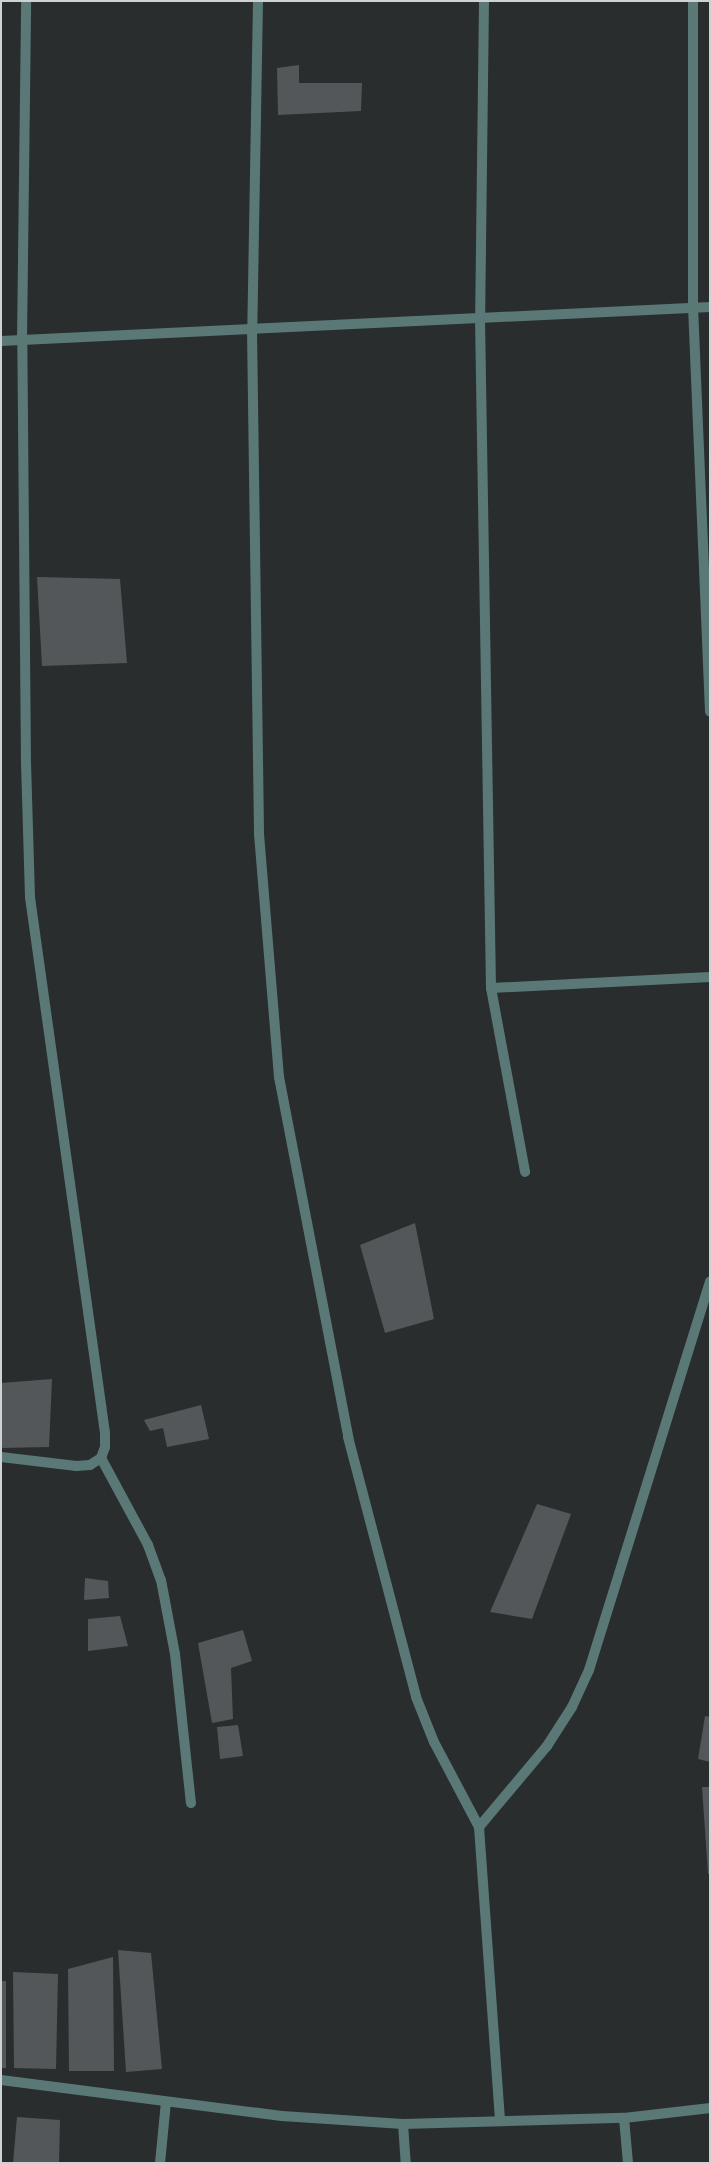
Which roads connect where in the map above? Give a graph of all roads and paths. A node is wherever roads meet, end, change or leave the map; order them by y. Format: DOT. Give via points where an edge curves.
graph roads {
  1 [pos="26,1"];
  2 [pos="258,1"];
  3 [pos="484,1"];
  4 [pos="693,1"];
  5 [pos="693,306"];
  6 [pos="710,307"];
  7 [pos="480,318"];
  8 [pos="252,330"];
  9 [pos="22,341"];
  10 [pos="1,342"];
  11 [pos="710,712"];
  12 [pos="710,977"];
  13 [pos="491,988"];
  14 [pos="525,1172"];
  15 [pos="709,1287"];
  16 [pos="1,1457"];
  17 [pos="101,1458"];
  18 [pos="190,1802"];
  19 [pos="479,1827"];
  20 [pos="1,2080"];
  21 [pos="166,2102"];
  22 [pos="710,2108"];
  23 [pos="624,2118"];
  24 [pos="500,2120"];
  25 [pos="403,2124"];
  26 [pos="160,2163"];
  27 [pos="406,2163"];
  28 [pos="628,2163"];
  1 -- 9 [label="street"];
  2 -- 8 [label="street"];
  3 -- 7 [label="street"];
  4 -- 5 [label="street"];
  5 -- 6 [label="street"];
  5 -- 7 [label="street"];
  5 -- 11 [label="street"];
  7 -- 8 [label="street"];
  7 -- 13 [label="street"];
  8 -- 9 [label="street"];
  8 -- 19 [label="street" via="260,834 279,1077 348,1437 416,1697 434,1742"];
  9 -- 10 [label="street"];
  9 -- 17 [label="street" via="30,897 105,1434"];
  12 -- 13 [label="street"];
  13 -- 14 [label="street"];
  15 -- 19 [label="street" via="589,1670 572,1707 547,1746"];
  16 -- 17 [label="street" via="76,1466"];
  17 -- 18 [label="street" via="148,1545 161,1580 175,1654"];
  19 -- 24 [label="street"];
  20 -- 21 [label="street"];
  21 -- 25 [label="street" via="282,2116"];
  21 -- 26 [label="street"];
  22 -- 23 [label="street"];
  23 -- 24 [label="street"];
  23 -- 28 [label="street"];
  24 -- 25 [label="street"];
  25 -- 27 [label="street"];
}
